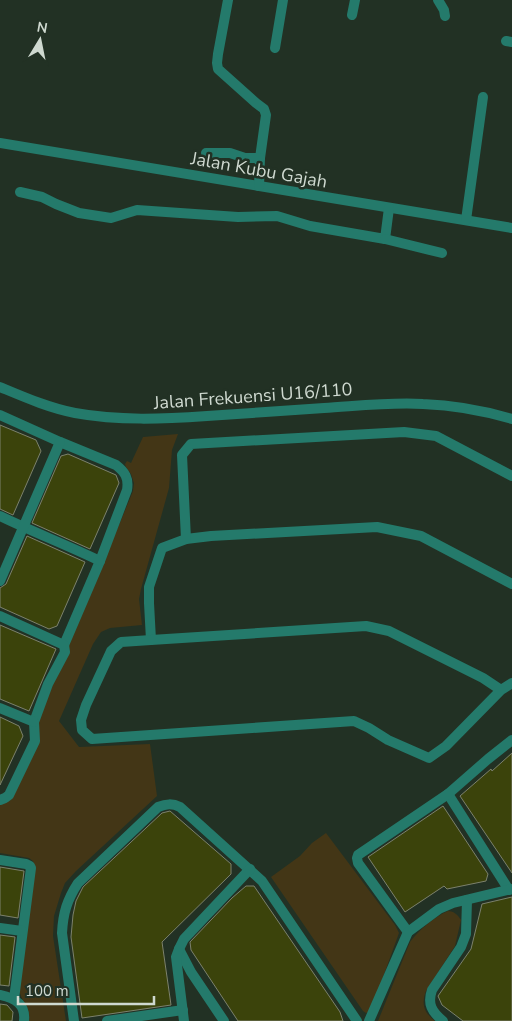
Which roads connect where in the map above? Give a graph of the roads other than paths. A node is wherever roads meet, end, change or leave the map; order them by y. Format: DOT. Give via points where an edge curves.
graph roads {
  1 [pos="228,0"];
  2 [pos="283,0"];
  3 [pos="355,0"];
  4 [pos="438,0"];
  5 [pos="352,15"];
  6 [pos="445,16"];
  7 [pos="275,48"];
  8 [pos="483,97"];
  9 [pos="0,143"];
  10 [pos="206,153"];
  11 [pos="260,158"];
  12 [pos="259,186"];
  13 [pos="20,192"];
  14 [pos="389,208"];
  15 [pos="466,220"];
  16 [pos="512,228"];
  17 [pos="385,239"];
  18 [pos="442,253"];
  19 [pos="0,387"];
  20 [pos="0,415"];
  21 [pos="512,419"];
  22 [pos="60,442"];
  23 [pos="512,476"];
  24 [pos="0,516"];
  25 [pos="24,528"];
  26 [pos="186,539"];
  27 [pos="100,561"];
  28 [pos="0,580"];
  29 [pos="512,584"];
  30 [pos="0,616"];
  31 [pos="151,640"];
  32 [pos="64,644"];
  33 [pos="512,683"];
  34 [pos="501,690"];
  35 [pos="0,708"];
  36 [pos="34,722"];
  37 [pos="512,740"];
  38 [pos="448,794"];
  39 [pos="0,800"];
  40 [pos="0,860"];
  41 [pos="250,869"];
  42 [pos="511,889"];
  43 [pos="467,900"];
  44 [pos="0,928"];
  45 [pos="22,931"];
  46 [pos="408,932"];
  47 [pos="179,949"];
  48 [pos="0,995"];
  49 [pos="14,999"];
  50 [pos="183,1010"];
  51 [pos="24,1021"];
  52 [pos="74,1021"];
  53 [pos="107,1021"];
  54 [pos="184,1021"];
  55 [pos="224,1021"];
  56 [pos="357,1021"];
  57 [pos="369,1021"];
  58 [pos="443,1021"];
  1 -- 11 [label="street" via="218,68 264,109"];
  2 -- 7 [label="street"];
  3 -- 5 [label="street"];
  4 -- 6 [label="street"];
  8 -- 15 [label="street"];
  9 -- 12 [label="street, Jalan Kubu Gajah"];
  10 -- 11 [label="street"];
  11 -- 12 [label="street"];
  12 -- 14 [label="street, Jalan Kubu Gajah"];
  13 -- 17 [label="street" via="95,216 111,218 137,210 238,217 277,216 310,226"];
  14 -- 15 [label="street, Jalan Kubu Gajah"];
  14 -- 17 [label="street"];
  15 -- 16 [label="street, Jalan Kubu Gajah"];
  17 -- 18 [label="street"];
  19 -- 21 [label="street, Jalan Frekuensi U16/110" via="72,413 98,417 179,418 422,404"];
  20 -- 22 [label="street"];
  22 -- 25 [label="street"];
  22 -- 27 [label="street" via="116,465 128,479 127,490"];
  23 -- 26 [label="street" via="436,436 404,432 191,444 182,455"];
  24 -- 25 [label="street"];
  25 -- 27 [label="street"];
  25 -- 28 [label="street"];
  26 -- 29 [label="street" via="377,527 421,536"];
  26 -- 31 [label="street" via="162,548 149,587"];
  27 -- 32 [label="street"];
  30 -- 32 [label="street"];
  31 -- 34 [label="street" via="366,626 389,631"];
  31 -- 34 [label="street" via="121,642 111,650 81,720 82,730 92,739 354,721 428,758 446,746"];
  32 -- 36 [label="street" via="65,652 48,684"];
  33 -- 34 [label="street"];
  35 -- 36 [label="street"];
  36 -- 39 [label="street" via="35,741 9,795"];
  37 -- 38 [label="street"];
  38 -- 42 [label="street"];
  38 -- 46 [label="street" via="359,853 357,858"];
  40 -- 45 [label="street" via="30,866"];
  41 -- 47 [label="street" via="184,938"];
  41 -- 52 [label="street" via="180,807 170,804 158,807 78,883 69,896 62,933"];
  41 -- 56 [label="street" via="262,881"];
  42 -- 43 [label="street"];
  43 -- 46 [label="street" via="439,909"];
  43 -- 58 [label="street" via="466,934 461,947 430,996 431,1009"];
  44 -- 45 [label="street"];
  45 -- 49 [label="street"];
  46 -- 57 [label="street"];
  47 -- 50 [label="street" via="176,957"];
  47 -- 55 [label="street"];
  48 -- 49 [label="street"];
  49 -- 51 [label="street" via="23,1010"];
  50 -- 53 [label="street"];
  50 -- 54 [label="street"];
}
